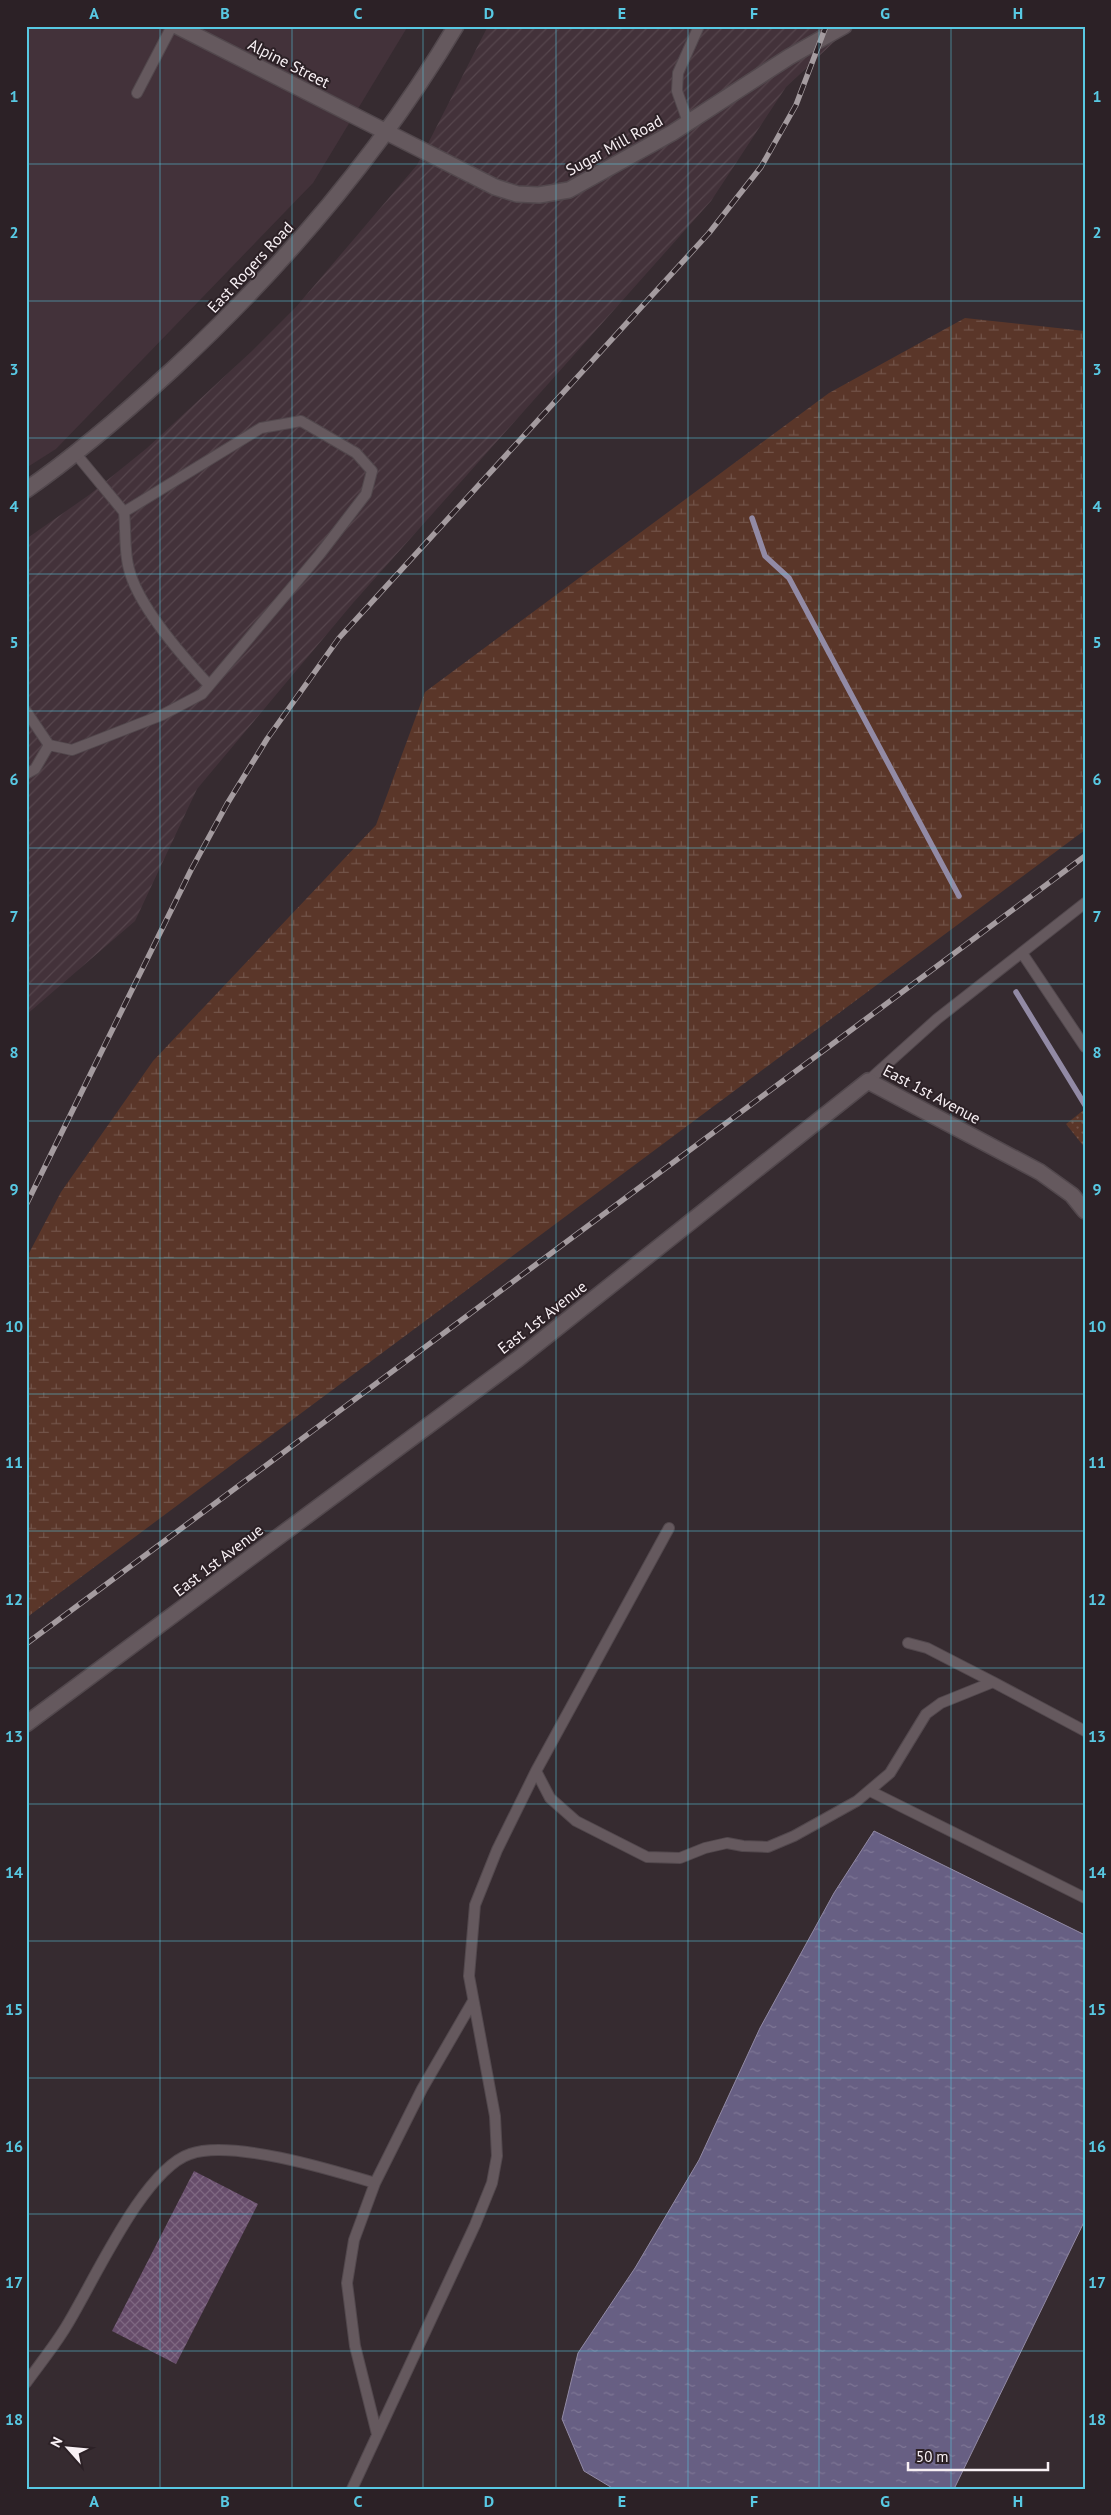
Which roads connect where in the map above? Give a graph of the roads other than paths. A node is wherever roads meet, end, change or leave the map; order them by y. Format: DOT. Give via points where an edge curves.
graph roads {
  1 [pos="172,26"];
  2 [pos="177,26"];
  3 [pos="456,26"];
  4 [pos="699,26"];
  5 [pos="844,26"];
  6 [pos="137,93"];
  7 [pos="688,122"];
  8 [pos="386,132"];
  9 [pos="76,454"];
  10 [pos="26,490"];
  11 [pos="124,512"];
  12 [pos="209,685"];
  13 [pos="26,712"];
  14 [pos="49,745"];
  15 [pos="26,774"];
  16 [pos="1085,903"];
  17 [pos="1022,953"];
  18 [pos="1085,1046"];
  19 [pos="868,1081"];
  20 [pos="1085,1211"];
  21 [pos="669,1528"];
  22 [pos="908,1643"];
  23 [pos="993,1682"];
  24 [pos="26,1724"];
  25 [pos="1085,1731"];
  26 [pos="536,1771"];
  27 [pos="870,1790"];
  28 [pos="1085,1898"];
  29 [pos="473,2001"];
  30 [pos="375,2183"];
  31 [pos="26,2383"];
  32 [pos="377,2434"];
  33 [pos="352,2489"];
  1 -- 6 [label="lane"];
  2 -- 8 [label="street, Alpine Street"];
  3 -- 8 [label="street, East Rogers Road"];
  4 -- 7 [label="lane" via="678,73 677,91"];
  5 -- 7 [label="street, Sugar Mill Road" via="789,56"];
  7 -- 8 [label="street, Sugar Mill Road" via="569,190 539,195 517,194 495,187"];
  8 -- 9 [label="street, East Rogers Road" via="336,198 258,288 122,416"];
  9 -- 10 [label="street, East Rogers Road"];
  9 -- 11 [label="lane"];
  11 -- 12 [label="lane" via="128,569 140,597 183,657"];
  11 -- 12 [label="lane" via="261,428 301,421 356,453 372,471 366,494 320,554"];
  12 -- 14 [label="lane" via="202,694 162,715 72,750"];
  13 -- 14 [label="lane"];
  14 -- 15 [label="lane" via="35,769"];
  16 -- 17 [label="lane"];
  17 -- 18 [label="lane"];
  17 -- 19 [label="lane" via="937,1019"];
  19 -- 20 [label="street, East 1st Avenue" via="1040,1172 1072,1195"];
  19 -- 24 [label="street, East 1st Avenue" via="518,1359"];
  21 -- 26 [label="lane"];
  22 -- 23 [label="lane" via="927,1648"];
  23 -- 25 [label="lane"];
  23 -- 27 [label="lane" via="941,1703 926,1714 890,1773"];
  26 -- 27 [label="lane" via="550,1798 576,1821 647,1857 680,1858 727,1843 768,1847 857,1801"];
  26 -- 29 [label="lane" via="497,1850 476,1905 469,1976"];
  27 -- 28 [label="lane"];
  29 -- 30 [label="lane" via="422,2089"];
  29 -- 32 [label="lane" via="495,2116 497,2156 492,2183"];
  30 -- 31 [label="lane" via="324,2167 272,2157 219,2149 189,2154 172,2165 123,2224 64,2331"];
  30 -- 32 [label="lane" via="354,2240 347,2283 355,2346"];
  32 -- 33 [label="lane"];
}
